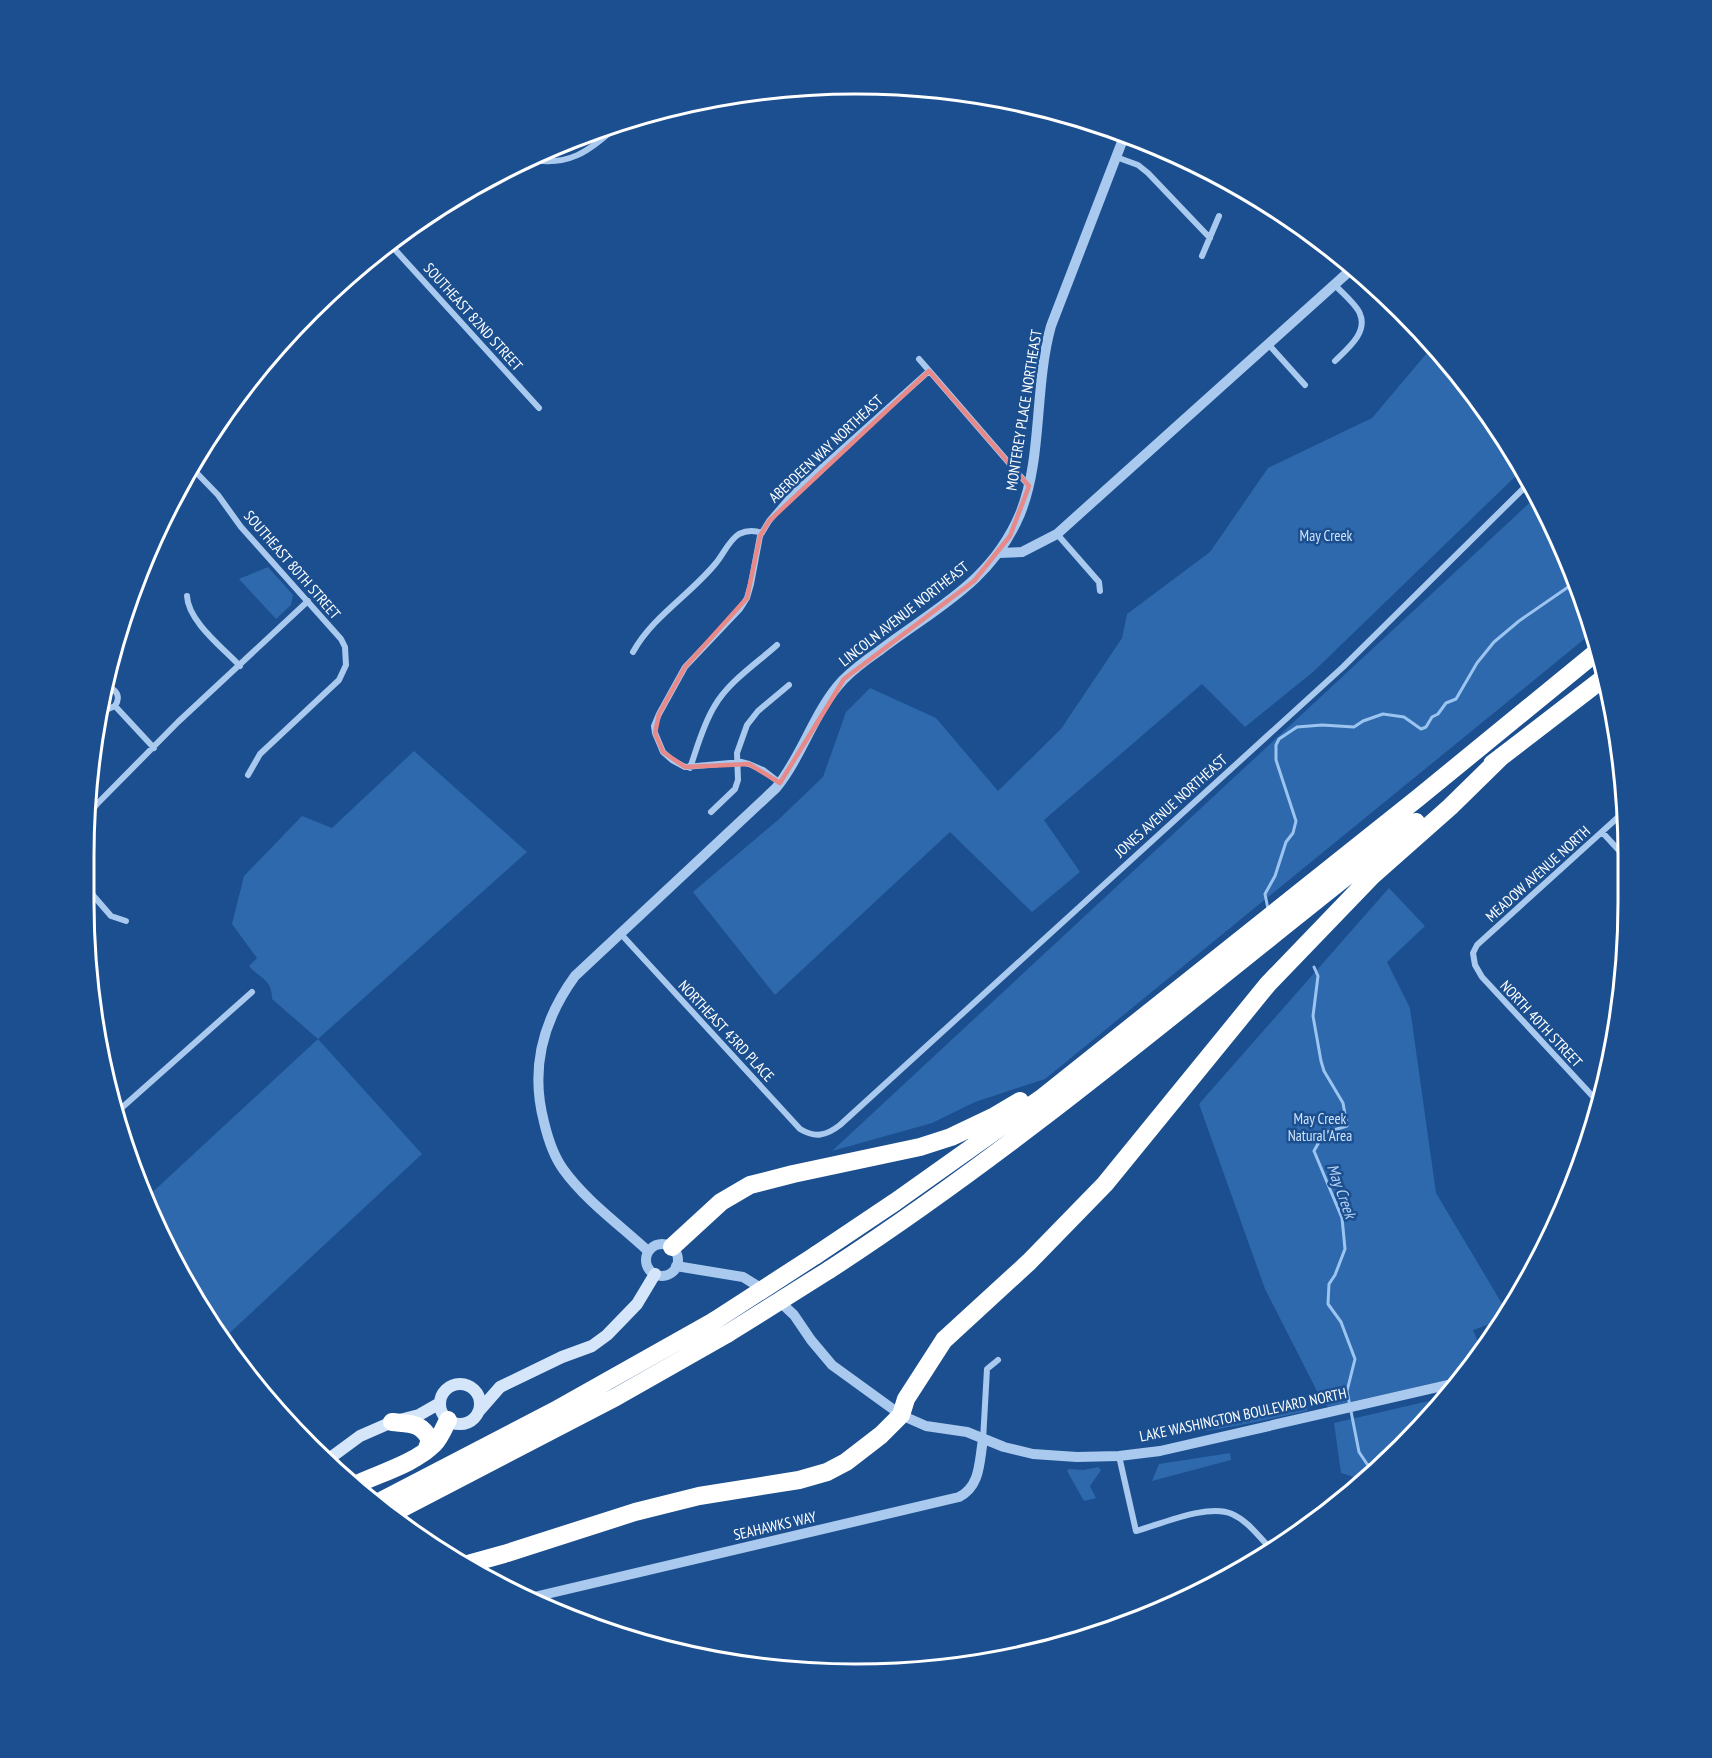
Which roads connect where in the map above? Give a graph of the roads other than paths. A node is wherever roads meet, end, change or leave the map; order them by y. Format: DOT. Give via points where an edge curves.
graph roads {
  1 [pos="604,137"];
  2 [pos="1122,143"];
  3 [pos="1116,157"];
  4 [pos="543,162"];
  5 [pos="1219,216"];
  6 [pos="1210,238"];
  7 [pos="395,250"];
  8 [pos="1202,256"];
  9 [pos="1346,274"];
  10 [pos="1335,285"];
  11 [pos="1269,345"];
  12 [pos="919,359"];
  13 [pos="1335,361"];
  14 [pos="929,371"];
  15 [pos="1305,385"];
  16 [pos="539,408"];
  17 [pos="198,474"];
  18 [pos="1029,486"];
  19 [pos="1523,489"];
  20 [pos="762,533"];
  21 [pos="1057,534"];
  22 [pos="999,553"];
  23 [pos="1100,591"];
  24 [pos="187,597"];
  25 [pos="308,601"];
  26 [pos="777,645"];
  27 [pos="633,652"];
  28 [pos="1591,656"];
  29 [pos="240,666"];
  30 [pos="1597,683"];
  31 [pos="789,685"];
  32 [pos="113,689"];
  33 [pos="115,706"];
  34 [pos="109,709"];
  35 [pos="154,748"];
  36 [pos="1502,756"];
  37 [pos="737,763"];
  38 [pos="690,768"];
  39 [pos="248,775"];
  40 [pos="780,783"];
  41 [pos="96,807"];
  42 [pos="711,812"];
  43 [pos="1617,819"];
  44 [pos="1602,832"];
  45 [pos="1618,849"];
  46 [pos="1319,886"];
  47 [pos="94,896"];
  48 [pos="126,921"];
  49 [pos="620,933"];
  50 [pos="1473,958"];
  51 [pos="1228,960"];
  52 [pos="252,992"];
  53 [pos="1159,1005"];
  54 [pos="1593,1096"];
  55 [pos="123,1107"];
  56 [pos="820,1136"];
  57 [pos="672,1247"];
  58 [pos="648,1251"];
  59 [pos="676,1266"];
  60 [pos="655,1274"];
  61 [pos="998,1359"];
  62 [pos="1444,1386"];
  63 [pos="500,1387"];
  64 [pos="473,1389"];
  65 [pos="440,1403"];
  66 [pos="479,1411"];
  67 [pos="418,1415"];
  68 [pos="901,1415"];
  69 [pos="447,1418"];
  70 [pos="392,1422"];
  71 [pos="983,1440"];
  72 [pos="426,1451"];
  73 [pos="334,1455"];
  74 [pos="1119,1456"];
  75 [pos="362,1482"];
  76 [pos="384,1499"];
  77 [pos="398,1510"];
  78 [pos="1265,1543"];
  79 [pos="476,1562"];
  80 [pos="541,1595"];
  1 -- 4 [label="street" via="585,152"];
  2 -- 3 [label="street, MONTEREY PLACE NORTHEAST"];
  3 -- 6 [label="street" via="1148,172"];
  3 -- 18 [label="street, MONTEREY PLACE NORTHEAST" via="1048,339"];
  5 -- 6 [label="street"];
  6 -- 8 [label="street"];
  7 -- 16 [label="street, SOUTHEAST 82ND STREET"];
  9 -- 10 [label="street"];
  10 -- 11 [label="street"];
  10 -- 13 [label="street" via="1360,313 1361,324 1356,341"];
  11 -- 15 [label="street"];
  11 -- 21 [label="street"];
  12 -- 14 [label="street"];
  14 -- 18 [label="street"];
  14 -- 20 [label="street, ABERDEEN WAY NORTHEAST" via="793,494"];
  17 -- 25 [label="street, SOUTHEAST 80TH STREET"];
  18 -- 22 [label="street, MONTEREY PLACE NORTHEAST" via="1010,536"];
  19 -- 56 [label="street, JONES AVENUE NORTHEAST" via="1343,667 840,1125"];
  20 -- 27 [label="street" via="747,531 734,538 703,578 649,627"];
  20 -- 38 [label="street, ABERDEEN WAY NORTHEAST" via="747,598 685,667 654,726 663,752"];
  21 -- 22 [label="street" via="1022,552"];
  21 -- 23 [label="street" via="1099,582"];
  22 -- 40 [label="street, LINCOLN AVENUE NORTHEAST" via="974,581 844,679 828,699"];
  24 -- 29 [label="street" via="196,620"];
  25 -- 29 [label="street"];
  25 -- 39 [label="street, SOUTHEAST 80TH STREET" via="345,647 344,674 260,754"];
  26 -- 38 [label="street" via="719,699 709,715"];
  28 -- 46 [label="highway" via="1418,798"];
  29 -- 35 [label="street"];
  30 -- 36 [label="highway"];
  31 -- 37 [label="street" via="747,725"];
  32 -- 33 [label="street" via="118,699"];
  33 -- 34 [label="street"];
  33 -- 35 [label="street"];
  35 -- 41 [label="street"];
  36 -- 46 [label="highway"];
  36 -- 68 [label="highway" via="1372,876 1268,984 1105,1184 1029,1262 944,1340 906,1399"];
  37 -- 38 [label="street"];
  37 -- 40 [label="street" via="749,764"];
  37 -- 42 [label="street" via="735,789"];
  40 -- 49 [label="street, LINCOLN AVENUE NORTHEAST"];
  43 -- 44 [label="street, MEADOW AVENUE NORTH"];
  44 -- 45 [label="street"];
  44 -- 50 [label="street, MEADOW AVENUE NORTH" via="1477,945"];
  46 -- 51 [label="highway"];
  47 -- 48 [label="street" via="111,916"];
  49 -- 56 [label="street, NORTHEAST 43RD PLACE" via="800,1129"];
  49 -- 58 [label="street, LINCOLN AVENUE NORTHEAST" via="575,976 556,1005 542,1041 537,1084 548,1137 563,1169"];
  50 -- 54 [label="street, NORTH 40TH STREET" via="1482,977 1509,1009"];
  51 -- 53 [label="highway"];
  51 -- 77 [label="highway, bridge" via="1032,1128 905,1220 727,1334 586,1413"];
  52 -- 55 [label="street"];
  53 -- 57 [label="highway" via="993,1117 951,1137 909,1150 750,1185 721,1202"];
  53 -- 76 [label="highway, bridge" via="1006,1124 896,1202 714,1321 554,1411"];
  57 -- 58 [label="street" via="656,1244"];
  57 -- 59 [label="street" via="677,1256"];
  58 -- 60 [label="street" via="646,1262"];
  59 -- 60 [label="street" via="670,1274"];
  59 -- 68 [label="street, LAKE WASHINGTON BOULEVARD NORTH" via="743,1277 775,1297 832,1365"];
  60 -- 63 [label="main road" via="637,1304 592,1346"];
  61 -- 71 [label="street" via="987,1369"];
  62 -- 74 [label="street, LAKE WASHINGTON BOULEVARD NORTH" via="1160,1451"];
  63 -- 64 [label="main road"];
  63 -- 66 [label="main road"];
  64 -- 65 [label="main road" via="462,1384 450,1387"];
  64 -- 66 [label="main road" via="480,1399"];
  65 -- 67 [label="main road"];
  65 -- 69 [label="main road"];
  66 -- 69 [label="main road" via="466,1423 453,1423"];
  67 -- 69 [label="main road"];
  67 -- 70 [label="main road"];
  68 -- 71 [label="street, LAKE WASHINGTON BOULEVARD NORTH"];
  68 -- 79 [label="highway" via="881,1436 827,1472 635,1512"];
  69 -- 72 [label="highway" via="436,1442"];
  70 -- 72 [label="highway" via="416,1424 426,1430 430,1440"];
  70 -- 73 [label="main road" via="360,1436"];
  71 -- 74 [label="street, LAKE WASHINGTON BOULEVARD NORTH" via="1034,1454"];
  71 -- 80 [label="street, SEAHAWKS WAY" via="977,1478 959,1497"];
  72 -- 75 [label="highway"];
  74 -- 78 [label="street" via="1136,1531 1219,1510 1242,1520"];
}
